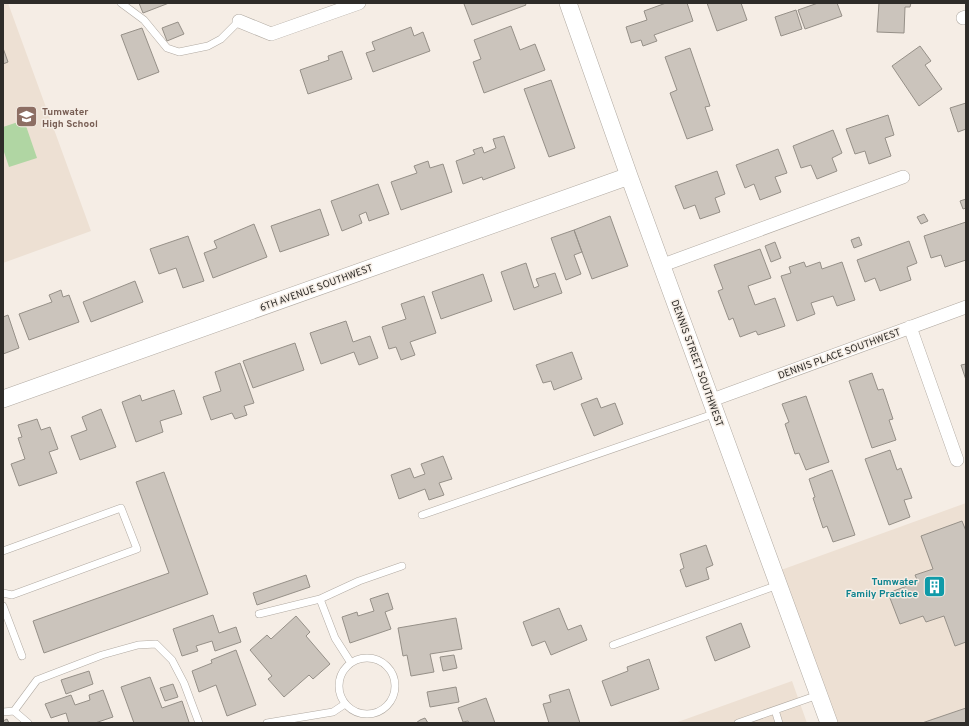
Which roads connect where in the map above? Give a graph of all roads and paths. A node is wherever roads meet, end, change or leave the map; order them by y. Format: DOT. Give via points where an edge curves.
graph roads {
  1 [pos="121,3"];
  2 [pos="360,3"];
  3 [pos="568,3"];
  4 [pos="239,21"];
  5 [pos="629,176"];
  6 [pos="903,177"];
  7 [pos="663,265"];
  8 [pos="966,307"];
  9 [pos="910,327"];
  10 [pos="3,399"];
  11 [pos="714,406"];
  12 [pos="957,460"];
  13 [pos="422,515"];
  14 [pos="3,551"];
  15 [pos="402,566"];
  16 [pos="778,585"];
  17 [pos="3,593"];
  18 [pos="320,599"];
  19 [pos="3,606"];
  20 [pos="259,614"];
  21 [pos="613,645"];
  22 [pos="22,656"];
  23 [pos="351,663"];
  24 [pos="819,695"];
  25 [pos="345,704"];
  26 [pos="775,710"];
  27 [pos="14,711"];
  28 [pos="3,712"];
  29 [pos="28,723"];
  30 [pos="199,723"];
  31 [pos="271,723"];
  32 [pos="738,723"];
  33 [pos="779,723"];
  34 [pos="829,723"];
  1 -- 4 [label="lane" via="144,20 167,48 178,52 208,46 222,39"];
  2 -- 4 [label="street" via="271,34"];
  3 -- 5 [label="street, DENNIS STREET SOUTHWEST"];
  5 -- 7 [label="street, DENNIS STREET SOUTHWEST"];
  5 -- 10 [label="street, 6TH AVENUE SOUTHWEST"];
  6 -- 7 [label="street"];
  7 -- 11 [label="street, DENNIS STREET SOUTHWEST"];
  8 -- 9 [label="street, DENNIS PLACE SOUTHWEST"];
  9 -- 11 [label="street, DENNIS PLACE SOUTHWEST"];
  9 -- 12 [label="street"];
  11 -- 13 [label="lane"];
  11 -- 16 [label="street, DENNIS STREET SOUTHWEST"];
  14 -- 17 [label="lane" via="121,508 137,549 12,595"];
  15 -- 18 [label="lane" via="359,581"];
  16 -- 21 [label="lane"];
  16 -- 24 [label="street, DENNIS STREET SOUTHWEST"];
  18 -- 20 [label="lane"];
  18 -- 23 [label="lane" via="335,638"];
  19 -- 22 [label="lane"];
  23 -- 25 [label="lane" via="344,669 339,687 340,696"];
  23 -- 25 [label="lane" via="360,659 378,660 392,672 396,690 393,700 387,707 375,714 360,714"];
  24 -- 26 [label="lane"];
  24 -- 34 [label="street, DENNIS STREET SOUTHWEST"];
  25 -- 31 [label="lane" via="333,712"];
  26 -- 32 [label="lane"];
  26 -- 33 [label="lane"];
  27 -- 28 [label="lane"];
  27 -- 29 [label="lane"];
  27 -- 30 [label="lane" via="37,680 102,655 138,645 156,644 172,660"];
}
